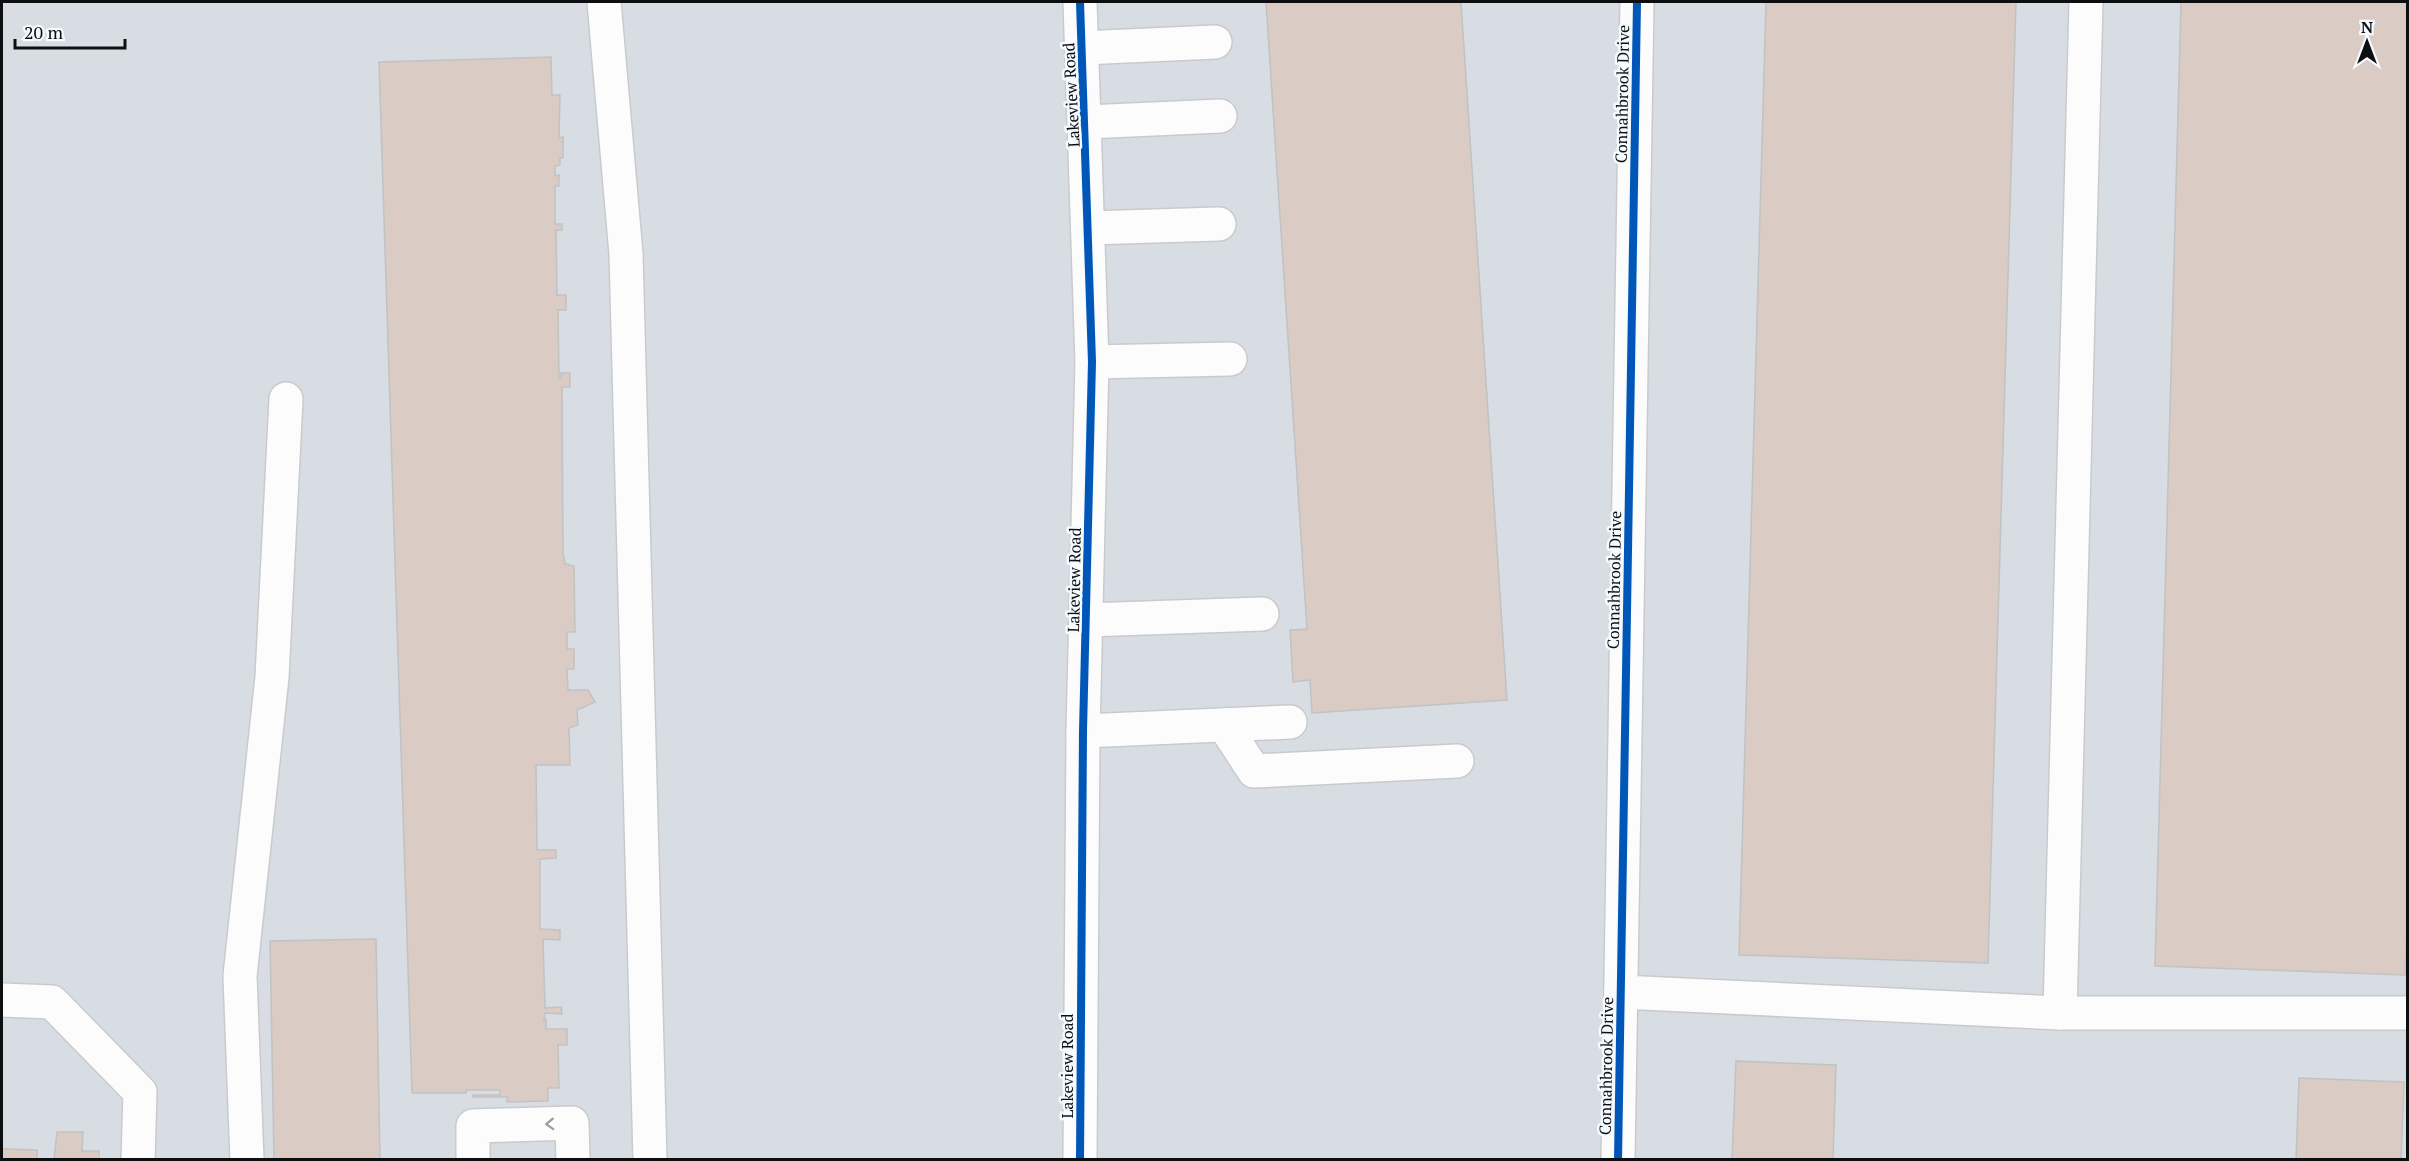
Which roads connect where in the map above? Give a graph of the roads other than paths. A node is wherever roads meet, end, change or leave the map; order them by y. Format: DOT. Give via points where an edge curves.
graph roads {
  1 [pos="604,2"];
  2 [pos="1080,2"];
  3 [pos="1637,2"];
  4 [pos="2086,2"];
  5 [pos="1215,42"];
  6 [pos="1082,48"];
  7 [pos="1220,116"];
  8 [pos="1086,122"];
  9 [pos="1219,224"];
  10 [pos="1089,228"];
  11 [pos="1230,359"];
  12 [pos="1092,363"];
  13 [pos="286,399"];
  14 [pos="1262,614"];
  15 [pos="1087,620"];
  16 [pos="1290,722"];
  17 [pos="1224,724"];
  18 [pos="1083,731"];
  19 [pos="1457,761"];
  20 [pos="1621,992"];
  21 [pos="2,1000"];
  22 [pos="2060,1013"];
  23 [pos="2408,1013"];
  24 [pos="138,1160"];
  25 [pos="247,1160"];
  26 [pos="473,1160"];
  27 [pos="573,1160"];
  28 [pos="650,1160"];
  29 [pos="1080,1160"];
  30 [pos="1618,1160"];
  1 -- 28 [label="street" via="626,254"];
  2 -- 6 [label="street, Lakeview Road"];
  3 -- 20 [label="street, Connahbrook Drive"];
  4 -- 22 [label="street"];
  5 -- 6 [label="street"];
  6 -- 8 [label="street, Lakeview Road"];
  7 -- 8 [label="street"];
  8 -- 10 [label="street, Lakeview Road"];
  9 -- 10 [label="street"];
  10 -- 12 [label="street, Lakeview Road"];
  11 -- 12 [label="street"];
  12 -- 15 [label="street, Lakeview Road"];
  13 -- 25 [label="street" via="272,677 240,976"];
  14 -- 15 [label="street"];
  15 -- 18 [label="street, Lakeview Road"];
  16 -- 17 [label="street"];
  17 -- 18 [label="street"];
  17 -- 19 [label="street" via="1254,771"];
  18 -- 29 [label="street, Lakeview Road"];
  20 -- 22 [label="street"];
  20 -- 30 [label="street, Connahbrook Drive"];
  21 -- 24 [label="street" via="52,1002 140,1092"];
  22 -- 23 [label="street"];
  27 -- 26 [label="street, one-way" via="572,1123 473,1126"];
}
